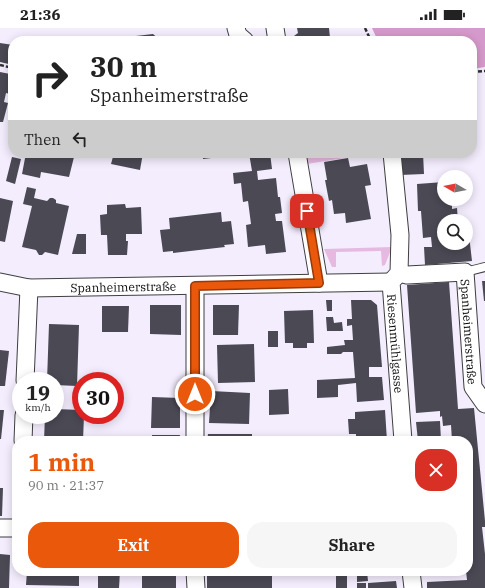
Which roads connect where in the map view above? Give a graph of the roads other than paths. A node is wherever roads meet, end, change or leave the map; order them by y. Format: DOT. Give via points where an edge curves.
graph roads {
  1 [pos="298,158"];
  2 [pos="392,158"];
  3 [pos="485,267"];
  4 [pos="465,272"];
  5 [pos="395,278"];
  6 [pos="0,282"];
  7 [pos="319,283"];
  8 [pos="195,286"];
  9 [pos="29,288"];
  10 [pos="25,372"];
  11 [pos="485,404"];
  12 [pos="24,424"];
  13 [pos="23,436"];
  14 [pos="195,436"];
  15 [pos="403,436"];
  16 [pos="0,528"];
  17 [pos="12,528"];
  18 [pos="195,576"];
  19 [pos="412,576"];
  20 [pos="196,588"];
  21 [pos="412,588"];
  1 -- 7 [label="street"];
  2 -- 5 [label="street, Riesenmühlgasse" via="400,236"];
  3 -- 4 [label="lane"];
  4 -- 5 [label="street, Spanheimerstraße"];
  4 -- 11 [label="street, Spanheimerstraße" via="473,387"];
  5 -- 7 [label="street, Spanheimerstraße"];
  5 -- 15 [label="street, Riesenmühlgasse"];
  6 -- 9 [label="street, Spanheimerstraße"];
  7 -- 8 [label="street, Spanheimerstraße"];
  8 -- 9 [label="street, Spanheimerstraße"];
  8 -- 14 [label="street"];
  9 -- 10 [label="street"];
  12 -- 13 [label="street"];
  16 -- 17 [label="street"];
  18 -- 20 [label="street"];
  19 -- 21 [label="street"];
}
